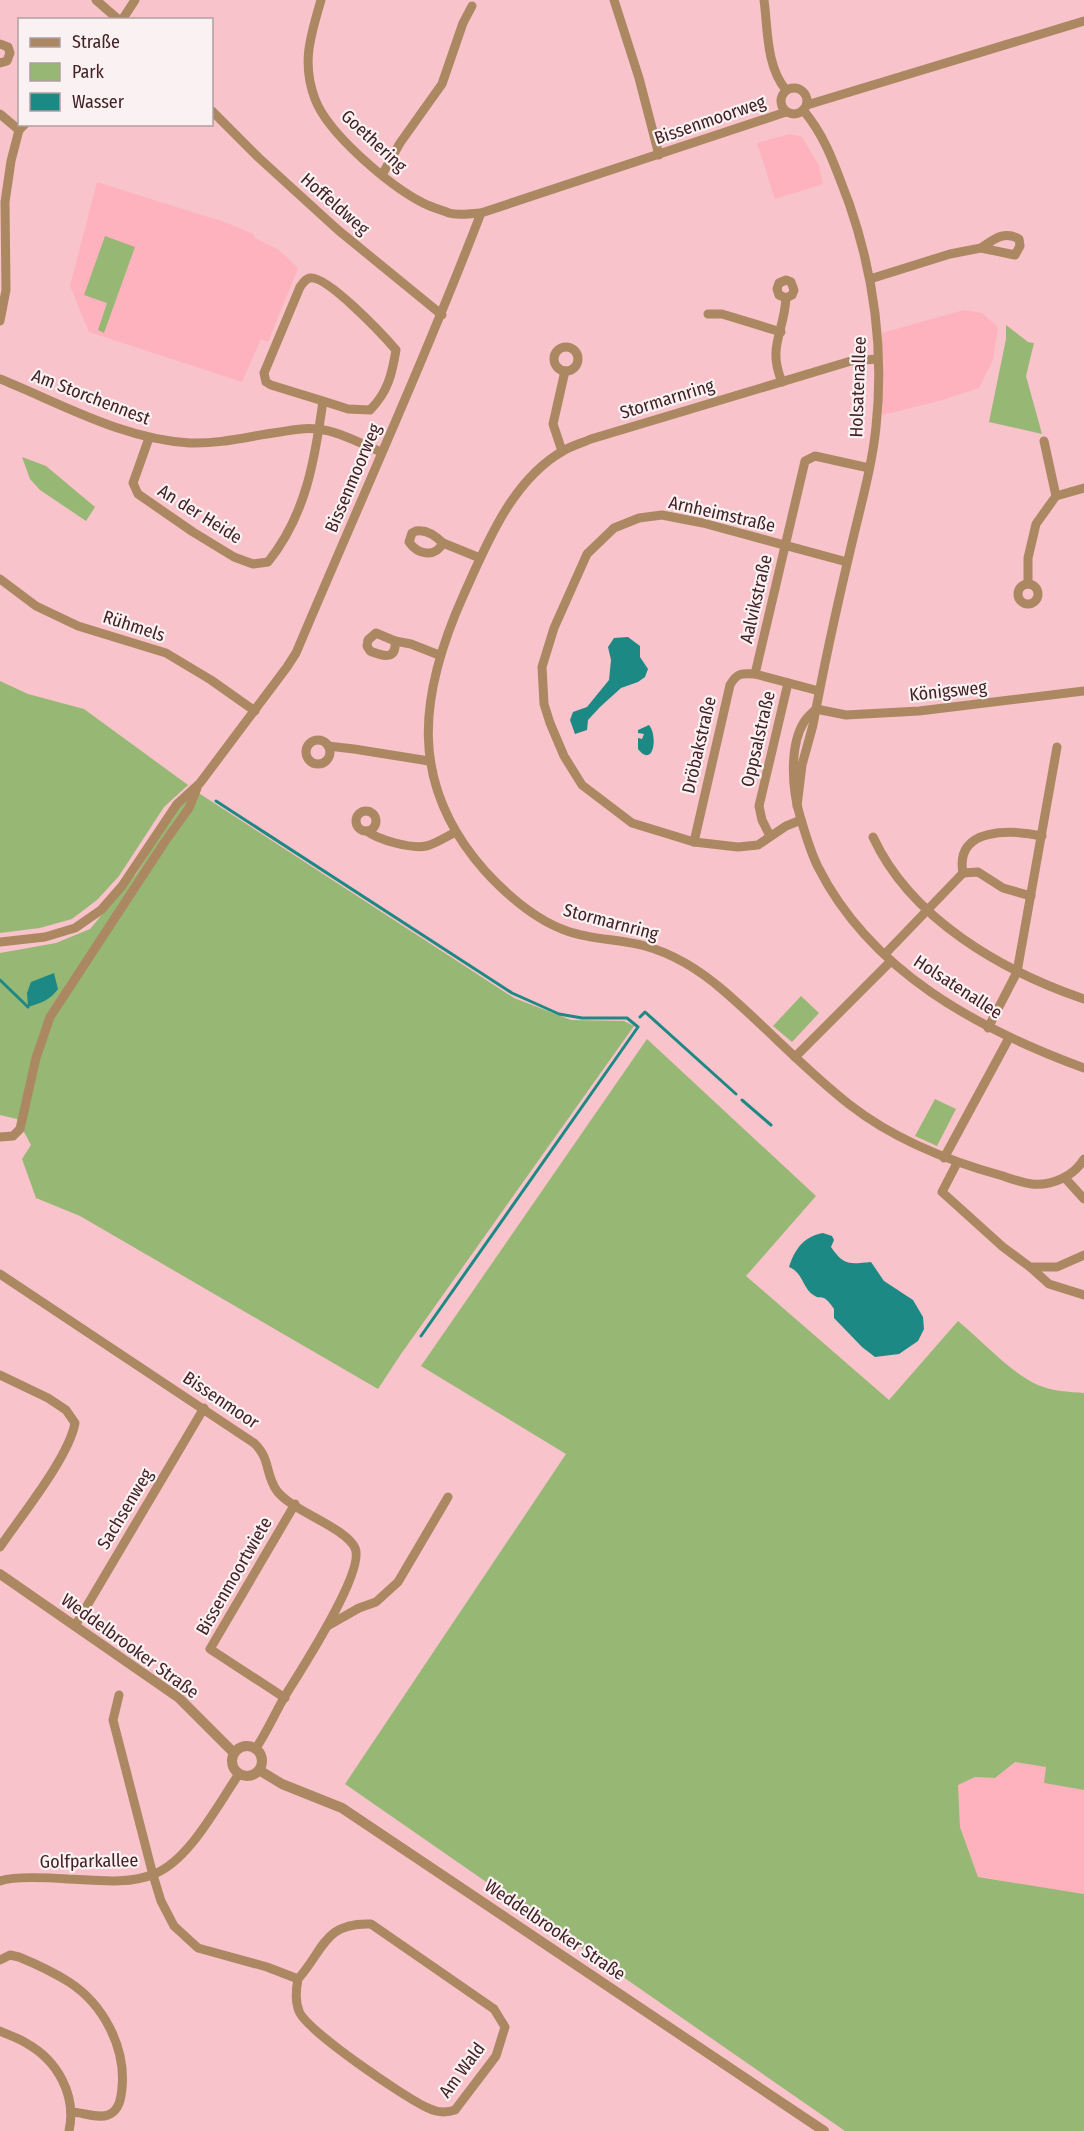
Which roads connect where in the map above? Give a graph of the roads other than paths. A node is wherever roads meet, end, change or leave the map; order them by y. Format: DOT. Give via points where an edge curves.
graph roads {
  1 [pos="96,0"];
  2 [pos="135,0"];
  3 [pos="321,0"];
  4 [pos="614,0"];
  5 [pos="764,0"];
  6 [pos="472,6"];
  7 [pos="118,18"];
  8 [pos="122,18"];
  9 [pos="1084,21"];
  10 [pos="0,44"];
  11 [pos="0,63"];
  12 [pos="786,90"];
  13 [pos="805,107"];
  14 [pos="786,111"];
  15 [pos="213,112"];
  16 [pos="0,114"];
  17 [pos="18,125"];
  18 [pos="22,127"];
  19 [pos="659,155"];
  20 [pos="382,175"];
  21 [pos="481,213"];
  22 [pos="981,248"];
  23 [pos="870,279"];
  24 [pos="786,298"];
  25 [pos="708,314"];
  26 [pos="442,315"];
  27 [pos="0,321"];
  28 [pos="781,332"];
  29 [pos="877,359"];
  30 [pos="565,371"];
  31 [pos="0,379"];
  32 [pos="782,382"];
  33 [pos="323,400"];
  34 [pos="320,429"];
  35 [pos="149,438"];
  36 [pos="1044,441"];
  37 [pos="381,452"];
  38 [pos="562,452"];
  39 [pos="869,468"];
  40 [pos="1084,488"];
  41 [pos="1056,496"];
  42 [pos="443,543"];
  43 [pos="785,545"];
  44 [pos="480,558"];
  45 [pos="847,562"];
  46 [pos="0,579"];
  47 [pos="1028,584"];
  48 [pos="395,641"];
  49 [pos="439,655"];
  50 [pos="755,674"];
  51 [pos="788,683"];
  52 [pos="819,691"];
  53 [pos="1084,691"];
  54 [pos="816,709"];
  55 [pos="255,711"];
  56 [pos="328,746"];
  57 [pos="1057,747"];
  58 [pos="429,761"];
  59 [pos="200,783"];
  60 [pos="801,820"];
  61 [pos="367,831"];
  62 [pos="456,831"];
  63 [pos="770,836"];
  64 [pos="1042,836"];
  65 [pos="873,837"];
  66 [pos="694,842"];
  67 [pos="963,873"];
  68 [pos="1031,896"];
  69 [pos="928,910"];
  70 [pos="0,942"];
  71 [pos="888,958"];
  72 [pos="1017,972"];
  73 [pos="1084,999"];
  74 [pos="988,1028"];
  75 [pos="1009,1038"];
  76 [pos="795,1057"];
  77 [pos="1084,1068"];
  78 [pos="0,1137"];
  79 [pos="944,1158"];
  80 [pos="1084,1159"];
  81 [pos="957,1163"];
  82 [pos="1065,1178"];
  83 [pos="1084,1199"];
  84 [pos="1084,1255"];
  85 [pos="1029,1268"];
  86 [pos="0,1274"];
  87 [pos="1084,1295"];
  88 [pos="0,1375"];
  89 [pos="204,1408"];
  90 [pos="448,1497"];
  91 [pos="295,1504"];
  92 [pos="0,1547"];
  93 [pos="0,1574"];
  94 [pos="342,1595"];
  95 [pos="359,1608"];
  96 [pos="329,1625"];
  97 [pos="75,1626"];
  98 [pos="119,1695"];
  99 [pos="285,1698"];
  100 [pos="256,1748"];
  101 [pos="234,1753"];
  102 [pos="259,1770"];
  103 [pos="238,1774"];
  104 [pos="153,1875"];
  105 [pos="1,1878"];
  106 [pos="0,1960"];
  107 [pos="298,1979"];
  108 [pos="0,2031"];
  109 [pos="71,2112"];
  110 [pos="69,2131"];
  111 [pos="824,2131"];
  1 -- 7 [label="street"];
  2 -- 8 [label="street"];
  3 -- 20 [label="street, Goethering" via="308,43 315,98 324,118"];
  4 -- 19 [label="street"];
  5 -- 12 [label="street, Bissenmoorweg" via="772,63"];
  6 -- 20 [label="street" via="442,84"];
  9 -- 13 [label="street, Bissenmoorweg"];
  10 -- 11 [label="street" via="8,47 10,53 7,61"];
  12 -- 13 [label="street, Bissenmoorweg" via="800,90 806,96"];
  12 -- 14 [label="street, Bissenmoorweg" via="781,101"];
  13 -- 14 [label="street, Bissenmoorweg" via="793,114"];
  13 -- 23 [label="street, Holsatenallee" via="823,136 837,171"];
  14 -- 19 [label="street, Bissenmoorweg"];
  15 -- 26 [label="street, Hoffeldweg" via="338,230"];
  16 -- 17 [label="street"];
  18 -- 27 [label="street" via="10,161 5,202 6,290"];
  19 -- 21 [label="street, Bissenmoorweg"];
  20 -- 21 [label="street, Goethering" via="424,204 452,214"];
  21 -- 26 [label="street, Bissenmoorweg"];
  22 -- 23 [label="street"];
  23 -- 29 [label="street, Holsatenallee"];
  24 -- 28 [label="street"];
  25 -- 28 [label="street" via="722,314"];
  26 -- 37 [label="street, Bissenmoorweg"];
  28 -- 32 [label="street" via="775,347"];
  29 -- 32 [label="street, Stormarnring" via="851,361"];
  29 -- 39 [label="street, Holsatenallee" via="878,407"];
  30 -- 38 [label="street" via="553,424"];
  31 -- 35 [label="street, Am Storchennest"];
  32 -- 38 [label="street, Stormarnring" via="591,439"];
  33 -- 33 [label="street" via="348,409 370,410 382,398 396,350 336,292 311,278 300,287 263,378 271,385"];
  33 -- 34 [label="street"];
  34 -- 35 [label="street, Am Storchennest" via="227,442"];
  34 -- 35 [label="street, An der Heide" via="309,482 287,532 268,562 253,564 234,557 138,494 133,483"];
  34 -- 37 [label="street, Am Storchennest"];
  36 -- 41 [label="street"];
  37 -- 55 [label="street, Bissenmoorweg" via="296,653"];
  38 -- 44 [label="street, Stormarnring" via="535,473 514,498"];
  39 -- 43 [label="street, Aalvikstraße" via="815,456 805,461"];
  39 -- 45 [label="street, Holsatenallee"];
  40 -- 41 [label="street"];
  41 -- 47 [label="street" via="1036,524 1028,558"];
  42 -- 44 [label="street"];
  43 -- 45 [label="street, Arnheimstraße"];
  43 -- 50 [label="street, Aalvikstraße"];
  43 -- 66 [label="street, Arnheimstraße" via="662,515 639,518 614,528 587,554 554,628 542,668 544,704 564,756 582,784 632,823"];
  44 -- 49 [label="street, Stormarnring"];
  45 -- 52 [label="street, Holsatenallee"];
  46 -- 55 [label="street, Rühmels" via="36,606 78,626 166,653"];
  48 -- 49 [label="street"];
  49 -- 58 [label="street, Stormarnring" via="429,714"];
  50 -- 51 [label="street"];
  50 -- 66 [label="street, Dröbakstraße" via="736,675 730,685"];
  51 -- 52 [label="street"];
  51 -- 63 [label="street, Oppsalstraße" via="759,806"];
  52 -- 54 [label="street, Holsatenallee"];
  53 -- 54 [label="street, Königsweg" via="919,711 846,715"];
  54 -- 60 [label="street, Holsatenallee" via="802,765 797,806"];
  55 -- 59 [label="street, Bissenmoorweg"];
  56 -- 58 [label="street"];
  57 -- 64 [label="street"];
  58 -- 62 [label="street, Stormarnring"];
  59 -- 70 [label="street, Bissenmoorweg" via="177,804 122,886 101,910 75,928 45,938"];
  59 -- 78 [label="street" via="189,808 50,1017 20,1129 13,1136"];
  60 -- 63 [label="street, Arnheimstraße"];
  60 -- 71 [label="street, Holsatenallee" via="808,845 828,884"];
  61 -- 62 [label="street" via="375,838 419,847 429,846"];
  62 -- 76 [label="street, Stormarnring" via="500,888 530,913 567,931 645,946 681,961 722,990"];
  63 -- 66 [label="street, Arnheimstraße" via="758,845 738,847"];
  64 -- 67 [label="street" via="1022,832 977,838 961,858"];
  64 -- 68 [label="street"];
  65 -- 69 [label="street" via="902,882"];
  67 -- 68 [label="street" via="978,872 1003,888"];
  67 -- 69 [label="street"];
  68 -- 72 [label="street"];
  69 -- 71 [label="street"];
  69 -- 72 [label="street" via="969,943"];
  71 -- 74 [label="street, Holsatenallee" via="926,990"];
  71 -- 76 [label="street, Holsatenallee"];
  72 -- 73 [label="street"];
  72 -- 74 [label="street"];
  74 -- 75 [label="street, Holsatenallee"];
  75 -- 77 [label="street, Holsatenallee"];
  75 -- 79 [label="street, Holsatenallee"];
  76 -- 79 [label="street, Stormarnring" via="853,1107"];
  79 -- 81 [label="street, Stormarnring"];
  80 -- 82 [label="street"];
  81 -- 82 [label="street, Stormarnring" via="1033,1184"];
  81 -- 85 [label="street" via="942,1192"];
  82 -- 83 [label="street"];
  84 -- 85 [label="street" via="1057,1267"];
  85 -- 87 [label="street" via="1050,1284"];
  86 -- 89 [label="street, Bissenmoor"];
  88 -- 92 [label="street" via="48,1398 66,1410 75,1423 73,1435 52,1470"];
  89 -- 91 [label="street, Bissenmoor" via="263,1451 278,1492"];
  89 -- 97 [label="street, Sachsenweg"];
  90 -- 95 [label="street, Bissenmoor" via="398,1582 376,1602"];
  91 -- 94 [label="street, Bissenmoor" via="355,1548 355,1563"];
  91 -- 99 [label="street, Bissenmoortwiete" via="210,1649"];
  93 -- 97 [label="street, Weddelbrooker Straße"];
  94 -- 95 [label="street"];
  94 -- 96 [label="street, Bissenmoor"];
  95 -- 96 [label="street, Bissenmoor"];
  96 -- 99 [label="street, Bissenmoor"];
  97 -- 101 [label="street, Weddelbrooker Straße" via="179,1698"];
  98 -- 104 [label="street" via="113,1720"];
  99 -- 100 [label="street, Bissenmoor"];
  100 -- 101 [label="street" via="241,1747"];
  100 -- 102 [label="street" via="262,1761"];
  101 -- 103 [label="street" via="232,1767"];
  102 -- 103 [label="street" via="252,1776"];
  102 -- 111 [label="street, Weddelbrooker Straße" via="282,1784 342,1808"];
  103 -- 104 [label="street, Golfparkallee" via="185,1852"];
  104 -- 105 [label="street, Golfparkallee" via="120,1881"];
  104 -- 107 [label="street" via="174,1926 198,1948"];
  106 -- 109 [label="street" via="10,1955 19,1957 71,1983 94,2005 112,2031 121,2055 123,2079 118,2106 102,2116"];
  107 -- 107 [label="street, Am Wald" via="299,2013 313,2028 368,2069 436,2111 455,2110 496,2056 502,2041 505,2027 494,2009 371,1924 356,1923 331,1933"];
  108 -- 109 [label="street" via="26,2043 57,2068"];
  109 -- 110 [label="street"];
}
